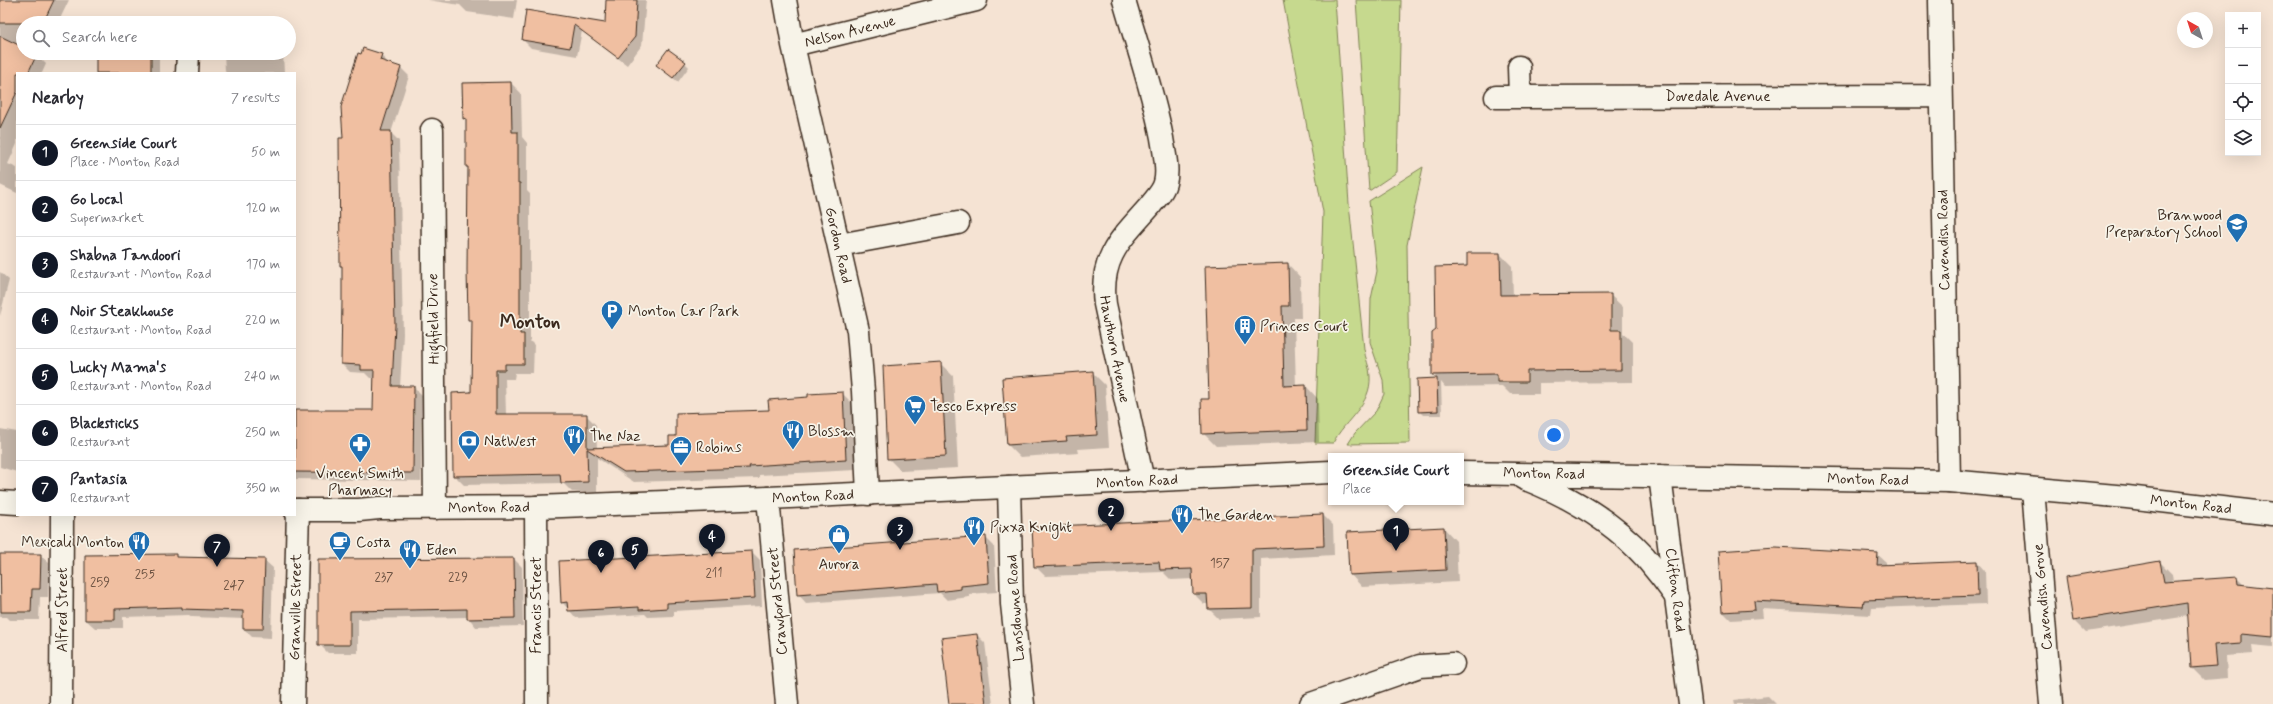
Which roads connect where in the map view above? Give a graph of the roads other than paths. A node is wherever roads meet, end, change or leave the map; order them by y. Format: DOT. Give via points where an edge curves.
graph roads {
  1 [pos="785,0"];
  2 [pos="976,0"];
  3 [pos="1124,0"];
  4 [pos="1940,0"];
  5 [pos="793,45"];
  6 [pos="1519,67"];
  7 [pos="1520,96"];
  8 [pos="1941,96"];
  9 [pos="1496,97"];
  10 [pos="432,130"];
  11 [pos="958,223"];
  12 [pos="839,245"];
  13 [pos="1328,472"];
  14 [pos="1464,473"];
  15 [pos="1511,473"];
  16 [pos="1660,476"];
  17 [pos="1143,481"];
  18 [pos="1949,481"];
  19 [pos="1009,487"];
  20 [pos="2033,489"];
  21 [pos="868,494"];
  22 [pos="768,498"];
  23 [pos="0,502"];
  24 [pos="16,503"];
  25 [pos="536,507"];
  26 [pos="436,508"];
  27 [pos="296,510"];
  28 [pos="2273,514"];
  29 [pos="62,516"];
  30 [pos="296,516"];
  31 [pos="1677,598"];
  32 [pos="1453,664"];
  33 [pos="61,704"];
  34 [pos="293,704"];
  35 [pos="537,704"];
  36 [pos="787,704"];
  37 [pos="1023,704"];
  38 [pos="1311,704"];
  39 [pos="1690,704"];
  40 [pos="2051,704"];
  1 -- 5 [label="street, Gordon Road"];
  2 -- 5 [label="street, Nelson Avenue"];
  3 -- 17 [label="street, Hawthorn Avenue" via="1158,116 1166,171 1165,184 1110,256 1103,278 1105,304"];
  4 -- 8 [label="street, Cavendish Road"];
  5 -- 12 [label="street, Gordon Road"];
  6 -- 7 [label="street"];
  7 -- 8 [label="street, Dovedale Avenue"];
  7 -- 9 [label="street, Dovedale Avenue"];
  8 -- 18 [label="street, Cavendish Road"];
  10 -- 26 [label="street, Highfield Drive"];
  11 -- 12 [label="street"];
  12 -- 21 [label="street, Gordon Road" via="858,330 864,391"];
  13 -- 17 [label="street, Monton Road"];
  14 -- 15 [label="street, Monton Road"];
  15 -- 16 [label="street, Monton Road"];
  15 -- 31 [label="street" via="1559,493 1608,525 1644,556"];
  16 -- 18 [label="street, Monton Road"];
  16 -- 31 [label="street, Clifton Road"];
  17 -- 19 [label="street, Monton Road"];
  18 -- 20 [label="street, Monton Road"];
  19 -- 21 [label="street, Monton Road"];
  19 -- 37 [label="street, Lansdowne Road" via="1012,604"];
  20 -- 28 [label="street, Monton Road"];
  20 -- 40 [label="street, Cavendish Grove"];
  21 -- 22 [label="street, Monton Road"];
  22 -- 25 [label="street, Monton Road"];
  22 -- 36 [label="street, Crawford Street"];
  23 -- 24 [label="street"];
  25 -- 26 [label="street, Monton Road"];
  25 -- 35 [label="street, Francis Street"];
  26 -- 27 [label="street, Monton Road"];
  29 -- 33 [label="street, Alfred Street"];
  30 -- 34 [label="street, Granville Street"];
  31 -- 39 [label="street, Clifton Road"];
  32 -- 38 [label="street" via="1420,666"];
}
